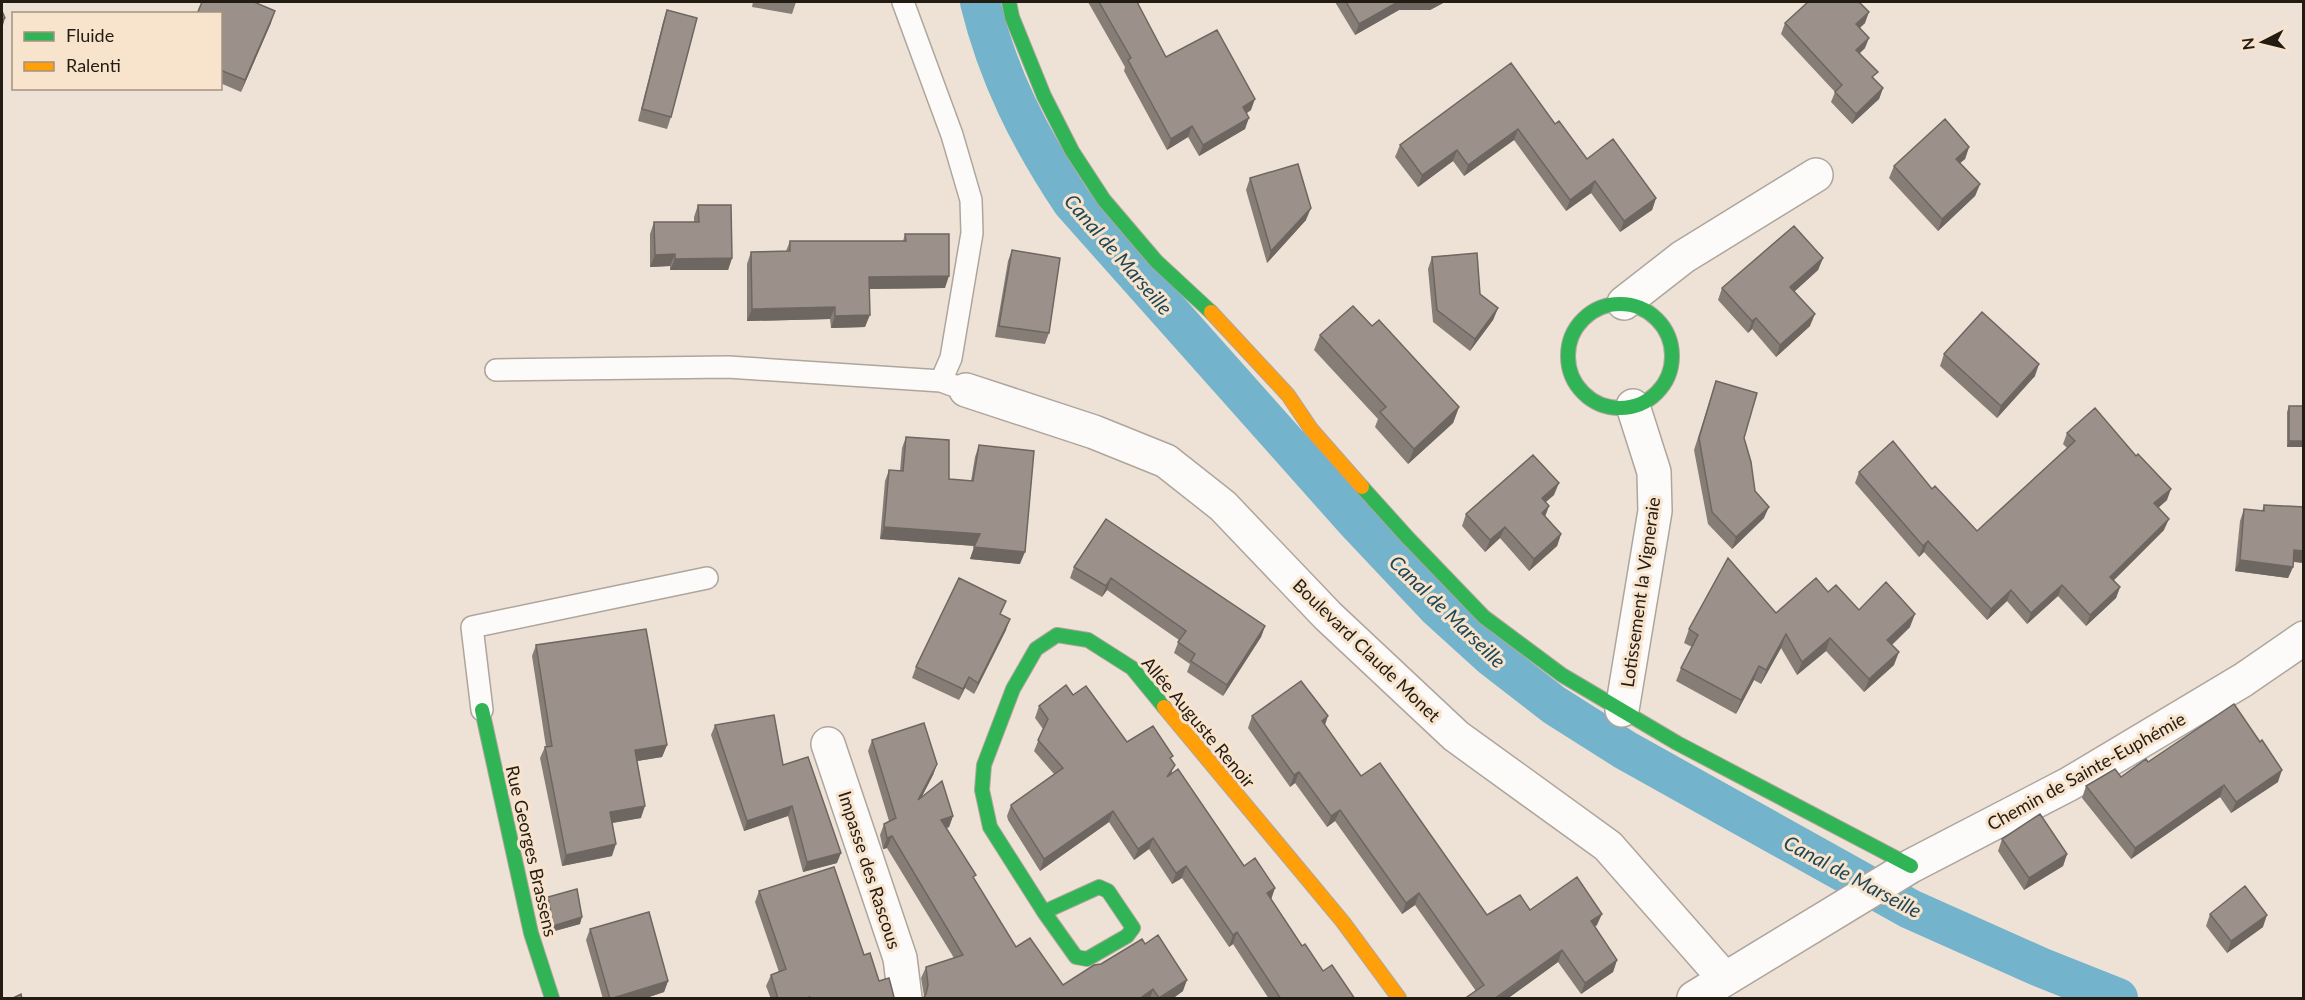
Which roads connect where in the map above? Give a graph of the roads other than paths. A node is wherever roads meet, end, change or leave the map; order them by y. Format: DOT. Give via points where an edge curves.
graph roads {
  1 [pos="903,2"];
  2 [pos="1009,2"];
  3 [pos="1816,175"];
  4 [pos="1624,303"];
  5 [pos="496,370"];
  6 [pos="954,386"];
  7 [pos="1633,406"];
  8 [pos="707,578"];
  9 [pos="2304,638"];
  10 [pos="482,710"];
  11 [pos="1622,710"];
  12 [pos="828,744"];
  13 [pos="1902,872"];
  14 [pos="1044,912"];
  15 [pos="1725,979"];
  16 [pos="552,999"];
  17 [pos="904,999"];
  18 [pos="1399,999"];
  19 [pos="1694,999"];
  1 -- 6 [label="lane" via="952,135 971,200 972,234 951,358"];
  2 -- 11 [label="street" via="1044,96 1072,151 1104,200 1156,261 1203,304 1288,395 1311,429 1484,617 1562,675"];
  3 -- 4 [label="street" via="1683,257"];
  4 -- 7 [label="street" via="1654,316 1671,343 1669,375 1648,400"];
  4 -- 7 [label="street" via="1606,305 1577,326 1568,360 1573,377 1598,403 1615,408"];
  5 -- 6 [label="lane" via="728,367"];
  6 -- 15 [label="street, Boulevard Claude Monet" via="1166,460 1223,506 1328,616 1456,736 1608,846"];
  7 -- 11 [label="street, Lotissement la Vigneraie" via="1654,472 1655,512"];
  8 -- 10 [label="lane" via="472,627"];
  9 -- 13 [label="street, Chemin de Sainte-Euphémie" via="2243,680 2069,784"];
  10 -- 16 [label="street, Rue Georges Brassens" via="531,933"];
  11 -- 13 [label="street"];
  12 -- 17 [label="street, Impasse des Rascous" via="900,958"];
  13 -- 15 [label="street, Chemin de Sainte-Euphémie"];
  14 -- 14 [label="street, Allée Auguste Renoir" via="1076,957 1087,959 1127,936 1133,928 1108,891 1099,886"];
  14 -- 18 [label="street, Allée Auguste Renoir" via="990,827 982,790 984,765 1013,689 1036,650 1057,635 1088,640 1132,668 1343,922"];
  15 -- 19 [label="street, Chemin de Sainte-Euphémie"];
}
